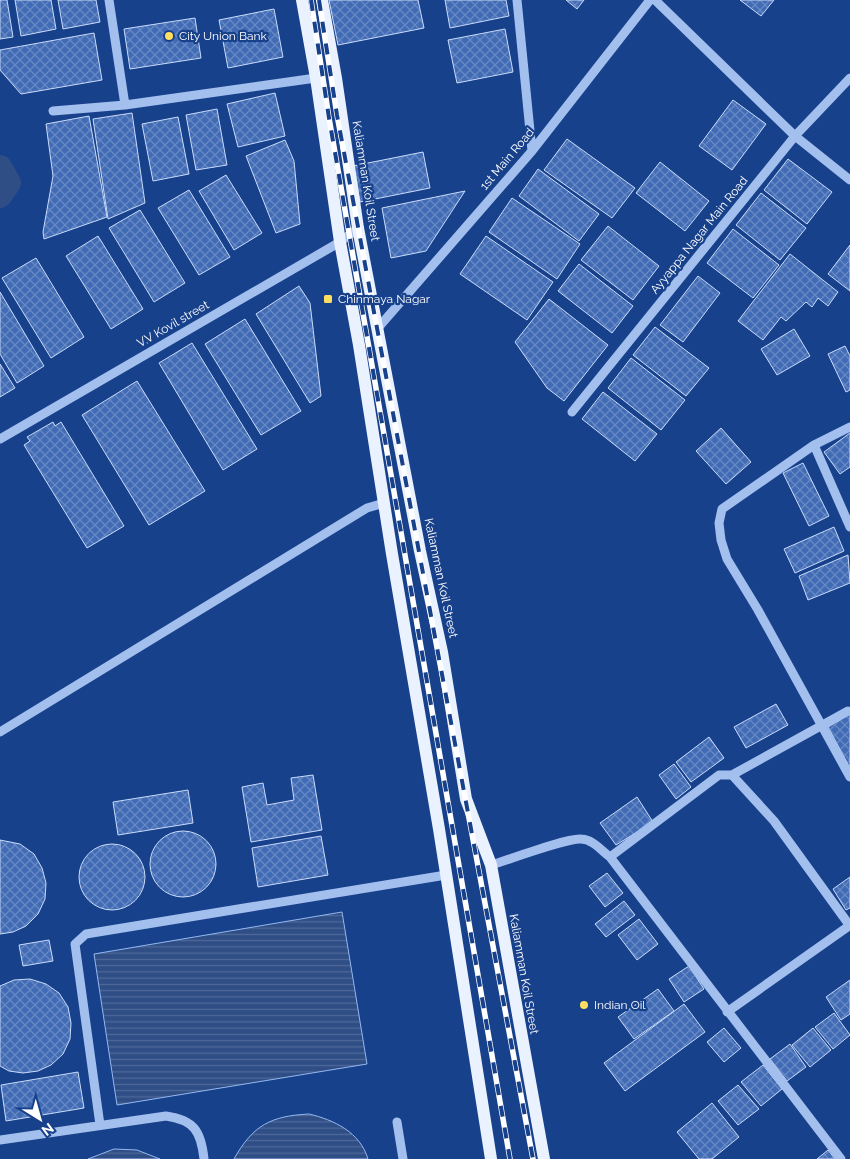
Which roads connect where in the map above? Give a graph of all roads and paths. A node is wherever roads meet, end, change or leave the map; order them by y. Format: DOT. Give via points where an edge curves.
graph roads {
  1 [pos="109,0"];
  2 [pos="302,0"];
  3 [pos="322,0"];
  4 [pos="517,0"];
  5 [pos="650,0"];
  6 [pos="655,0"];
  7 [pos="316,78"];
  8 [pos="850,78"];
  9 [pos="125,105"];
  10 [pos="53,111"];
  11 [pos="795,136"];
  12 [pos="532,151"];
  13 [pos="850,180"];
  14 [pos="358,228"];
  15 [pos="340,242"];
  16 [pos="377,329"];
  17 [pos="572,412"];
  18 [pos="850,427"];
  19 [pos="0,439"];
  20 [pos="814,445"];
  21 [pos="384,503"];
  22 [pos="850,527"];
  23 [pos="848,711"];
  24 [pos="820,726"];
  25 [pos="0,732"];
  26 [pos="732,775"];
  27 [pos="850,777"];
  28 [pos="610,857"];
  29 [pos="491,866"];
  30 [pos="446,875"];
  31 [pos="850,926"];
  32 [pos="727,1012"];
  33 [pos="397,1122"];
  34 [pos="100,1125"];
  35 [pos="0,1140"];
  36 [pos="204,1159"];
  37 [pos="403,1159"];
  38 [pos="491,1159"];
  39 [pos="544,1159"];
  40 [pos="841,1159"];
  1 -- 9 [label="street"];
  2 -- 7 [label="main road"];
  3 -- 14 [label="main road, Kaliamman Koil Street"];
  4 -- 12 [label="street"];
  5 -- 12 [label="street, 1st Main Road"];
  6 -- 11 [label="street"];
  7 -- 9 [label="street"];
  7 -- 15 [label="main road"];
  8 -- 11 [label="street, Ayyappa Nagar Main Road"];
  9 -- 10 [label="street"];
  11 -- 13 [label="street"];
  11 -- 17 [label="street, Ayyappa Nagar Main Road"];
  12 -- 16 [label="street, 1st Main Road"];
  14 -- 15 [label="street, V.V Kovil street"];
  14 -- 16 [label="main road, Kaliamman Koil Street"];
  15 -- 19 [label="street, V.V Kovil street"];
  15 -- 21 [label="main road"];
  16 -- 29 [label="main road, Kaliamman Koil Street" via="442,652 466,799"];
  18 -- 20 [label="street"];
  20 -- 22 [label="street"];
  20 -- 24 [label="street" via="722,509 719,522 727,559"];
  21 -- 25 [label="street" via="367,508"];
  21 -- 30 [label="main road"];
  23 -- 24 [label="street"];
  24 -- 26 [label="street"];
  24 -- 27 [label="street"];
  26 -- 28 [label="street" via="718,775"];
  26 -- 31 [label="street" via="774,821"];
  28 -- 29 [label="street" via="589,841 581,839"];
  28 -- 32 [label="street"];
  29 -- 39 [label="main road, Kaliamman Koil Street"];
  30 -- 34 [label="street" via="86,934 75,944"];
  30 -- 38 [label="main road"];
  31 -- 32 [label="street"];
  32 -- 40 [label="street"];
  33 -- 37 [label="street"];
  34 -- 35 [label="street"];
  34 -- 36 [label="street" via="166,1116 180,1118 192,1124 202,1141"];
}
